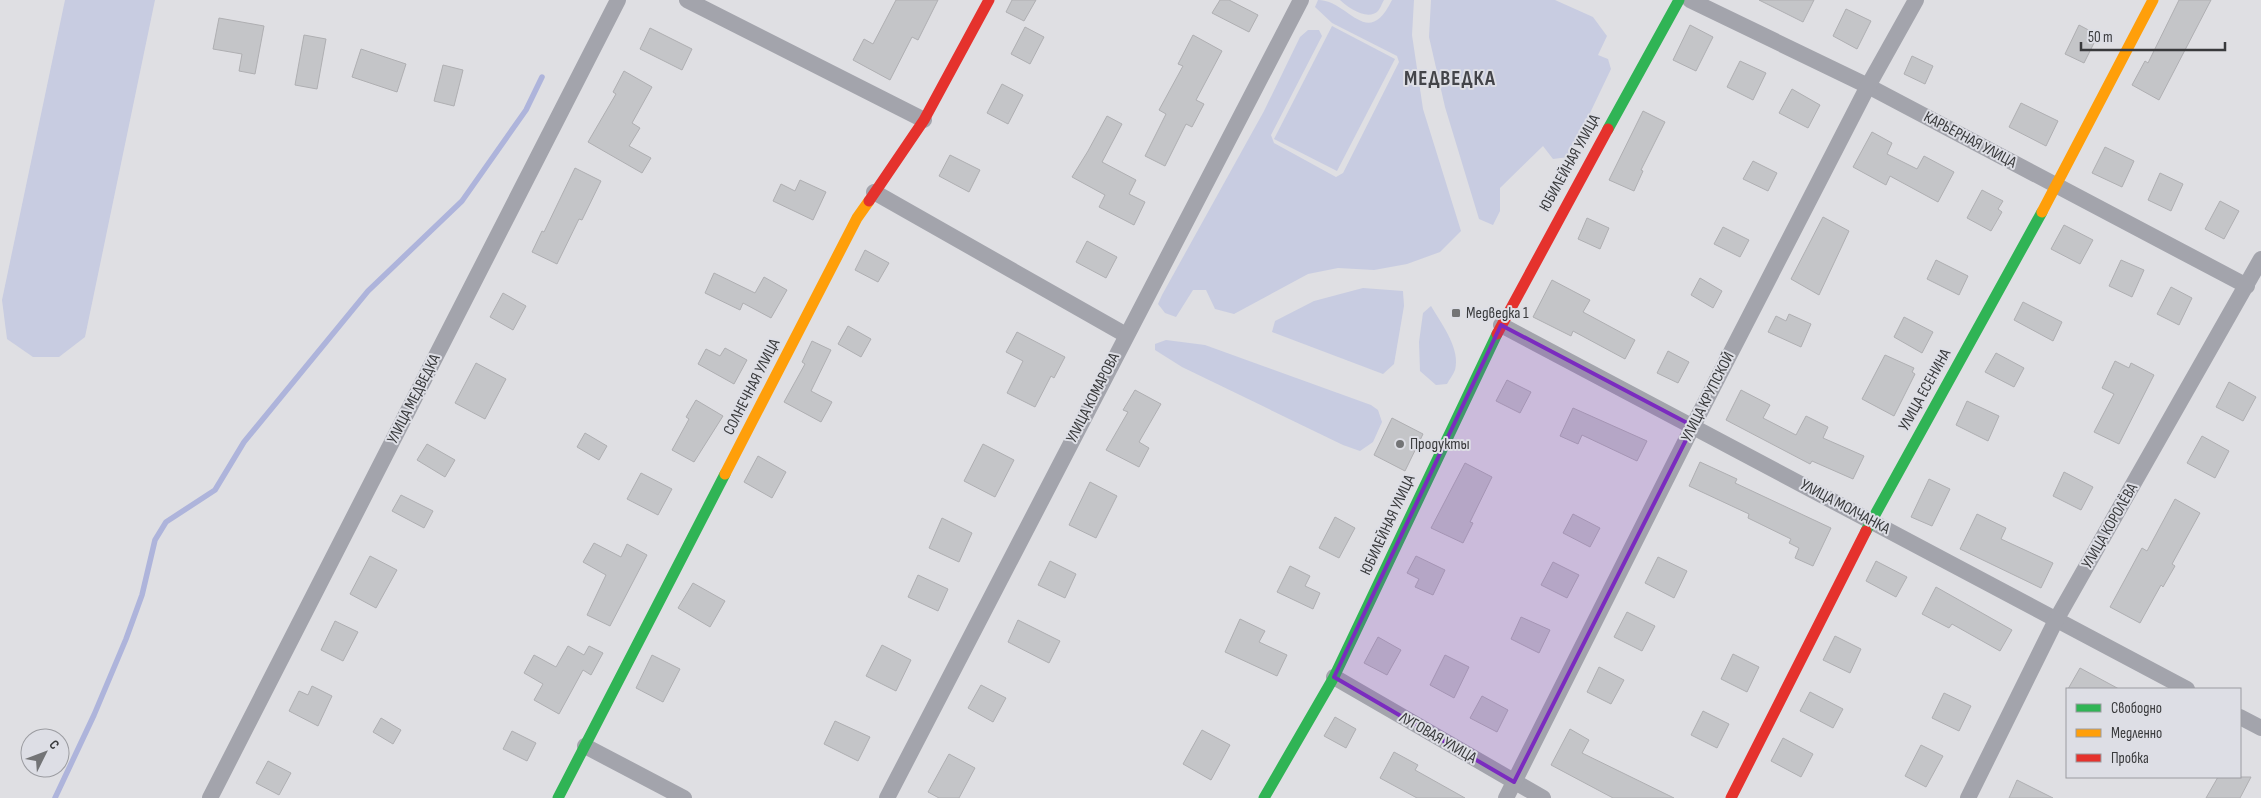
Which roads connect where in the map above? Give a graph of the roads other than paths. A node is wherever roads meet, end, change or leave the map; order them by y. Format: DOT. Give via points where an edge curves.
graph roads {
  1 [pos="618,0"];
  2 [pos="687,0"];
  3 [pos="989,0"];
  4 [pos="1301,0"];
  5 [pos="1679,0"];
  6 [pos="1690,0"];
  7 [pos="1916,0"];
  8 [pos="2153,0"];
  9 [pos="1868,86"];
  10 [pos="924,120"];
  11 [pos="2056,186"];
  12 [pos="874,192"];
  13 [pos="2261,260"];
  14 [pos="2247,286"];
  15 [pos="1501,325"];
  16 [pos="1126,334"];
  17 [pos="1693,426"];
  18 [pos="1871,521"];
  19 [pos="2056,620"];
  20 [pos="1334,678"];
  21 [pos="2185,688"];
  22 [pos="2241,718"];
  23 [pos="2261,728"];
  24 [pos="586,746"];
  25 [pos="1514,782"];
  26 [pos="214,797"];
  27 [pos="558,798"];
  28 [pos="684,798"];
  29 [pos="887,798"];
  30 [pos="1264,798"];
  31 [pos="1506,798"];
  32 [pos="1542,798"];
  33 [pos="1731,798"];
  34 [pos="1968,798"];
  1 -- 26 [label="street, УЛИЦА МЕДВЕДКА"];
  2 -- 10 [label="street"];
  3 -- 10 [label="street, СОЛНЕЧНАЯ УЛИЦА"];
  4 -- 16 [label="street, УЛИЦА КОМАРОВА"];
  5 -- 15 [label="street, ЮБИЛЕЙНАЯ УЛИЦА"];
  6 -- 9 [label="street, КАРЬЕРНАЯ УЛИЦА"];
  7 -- 9 [label="street, УЛИЦА КРУПСКОЙ"];
  8 -- 11 [label="street, УЛИЦА ЕСЕНИНА"];
  9 -- 11 [label="street, КАРЬЕРНАЯ УЛИЦА"];
  9 -- 17 [label="street, УЛИЦА КРУПСКОЙ"];
  10 -- 12 [label="street, СОЛНЕЧНАЯ УЛИЦА"];
  11 -- 14 [label="street, КАРЬЕРНАЯ УЛИЦА"];
  11 -- 18 [label="street, УЛИЦА ЕСЕНИНА"];
  12 -- 16 [label="street"];
  12 -- 24 [label="street, СОЛНЕЧНАЯ УЛИЦА" via="857,218"];
  13 -- 14 [label="street, УЛИЦА КОРОЛЁВА"];
  14 -- 19 [label="street, УЛИЦА КОРОЛЁВА"];
  15 -- 17 [label="street, УЛИЦА МОЛЧАНКА"];
  15 -- 20 [label="street, ЮБИЛЕЙНАЯ УЛИЦА"];
  16 -- 29 [label="street, УЛИЦА КОМАРОВА"];
  17 -- 18 [label="street, УЛИЦА МОЛЧАНКА"];
  17 -- 25 [label="street, УЛИЦА КРУПСКОЙ"];
  18 -- 19 [label="street, УЛИЦА МОЛЧАНКА"];
  18 -- 33 [label="street, УЛИЦА ЕСЕНИНА"];
  19 -- 21 [label="street, УЛИЦА МОЛЧАНКА"];
  19 -- 34 [label="street, УЛИЦА КОРОЛЁВА"];
  20 -- 25 [label="street, ЛУГОВАЯ УЛИЦА"];
  20 -- 30 [label="street, ЮБИЛЕЙНАЯ УЛИЦА"];
  22 -- 23 [label="street"];
  24 -- 27 [label="street, СОЛНЕЧНАЯ УЛИЦА"];
  24 -- 28 [label="street"];
  25 -- 31 [label="street, УЛИЦА КРУПСКОЙ"];
  25 -- 32 [label="street, ЛУГОВАЯ УЛИЦА"];
}
